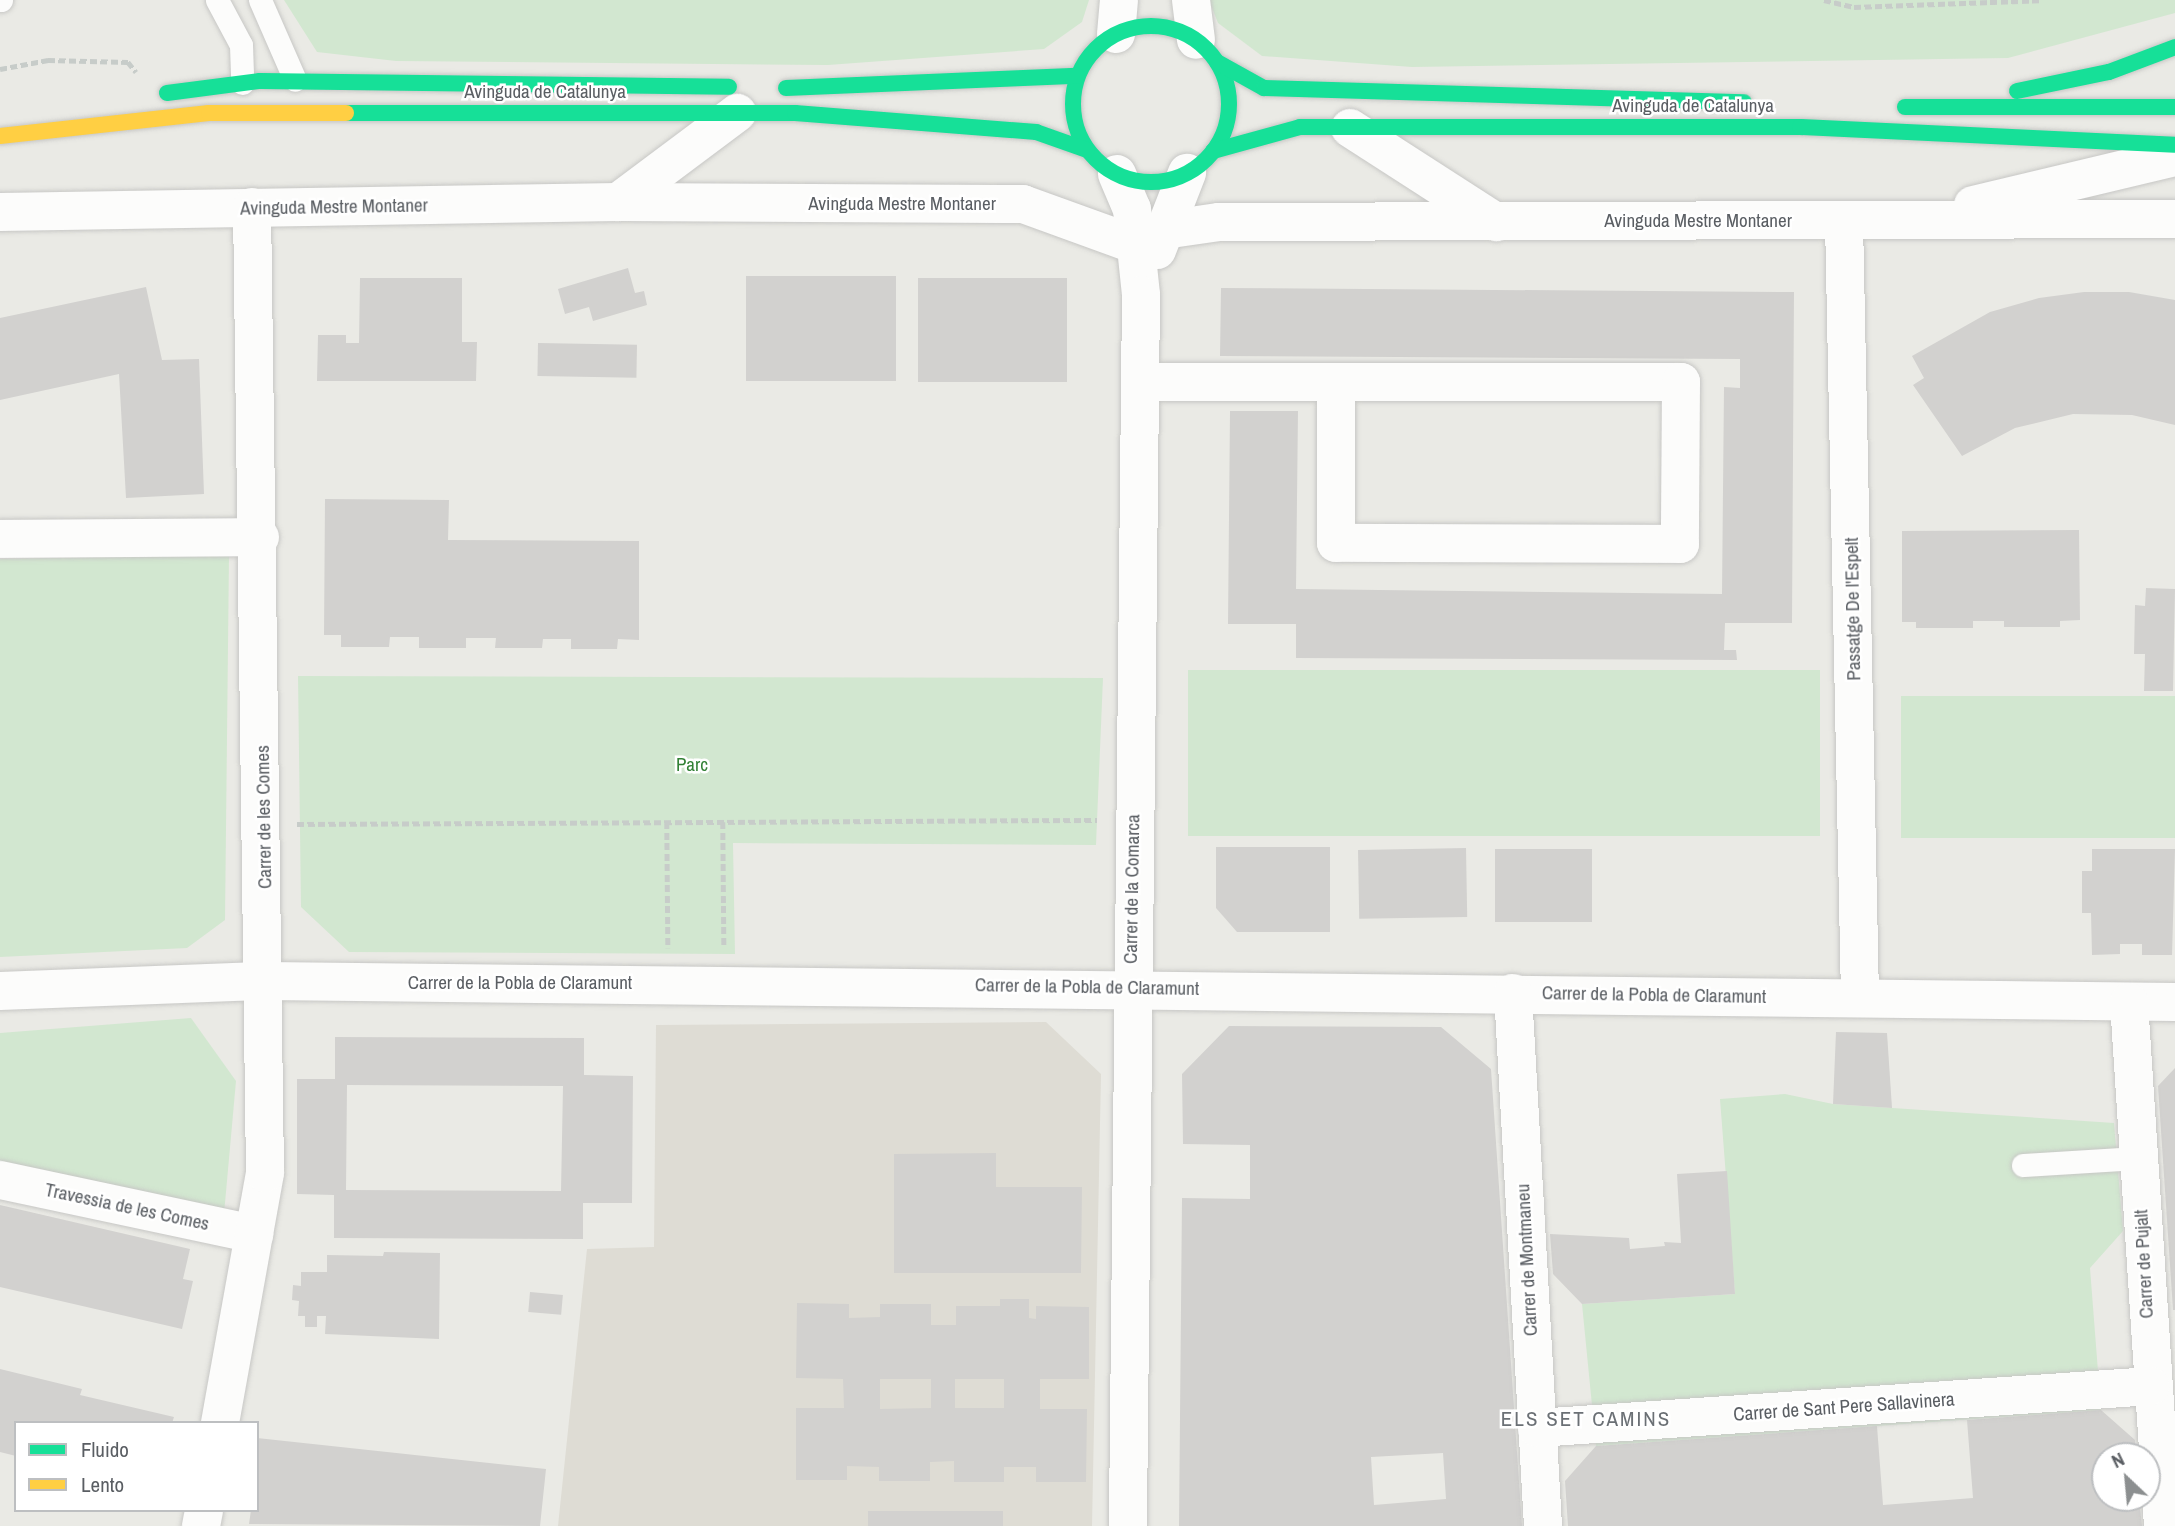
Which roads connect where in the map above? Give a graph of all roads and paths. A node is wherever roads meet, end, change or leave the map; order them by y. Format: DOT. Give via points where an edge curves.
graph roads {
  1 [pos="217,0"];
  2 [pos="260,0"];
  3 [pos="1191,0"];
  4 [pos="1824,0"];
  5 [pos="2041,0"];
  6 [pos="1117,17"];
  7 [pos="2175,47"];
  8 [pos="1207,51"];
  9 [pos="0,69"];
  10 [pos="1077,76"];
  11 [pos="295,80"];
  12 [pos="242,83"];
  13 [pos="770,88"];
  14 [pos="155,94"];
  15 [pos="740,100"];
  16 [pos="1760,102"];
  17 [pos="1885,106"];
  18 [pos="2175,107"];
  19 [pos="1940,108"];
  20 [pos="1350,128"];
  21 [pos="0,136"];
  22 [pos="2175,145"];
  23 [pos="1087,150"];
  24 [pos="2175,157"];
  25 [pos="1200,162"];
  26 [pos="1117,174"];
  27 [pos="618,202"];
  28 [pos="252,207"];
  29 [pos="0,212"];
  30 [pos="50,213"];
  31 [pos="2175,219"];
  32 [pos="1844,221"];
  33 [pos="1496,222"];
  34 [pos="1900,223"];
  35 [pos="0,225"];
  36 [pos="1150,238"];
  37 [pos="1139,382"];
  38 [pos="1336,382"];
  39 [pos="260,537"];
  40 [pos="0,539"];
  41 [pos="1133,820"];
  42 [pos="667,822"];
  43 [pos="723,822"];
  44 [pos="264,824"];
  45 [pos="266,981"];
  46 [pos="668,984"];
  47 [pos="724,985"];
  48 [pos="1131,988"];
  49 [pos="0,991"];
  50 [pos="1513,993"];
  51 [pos="1860,997"];
  52 [pos="2129,1002"];
  53 [pos="2175,1002"];
  54 [pos="2138,1157"];
  55 [pos="2023,1165"];
  56 [pos="0,1180"];
  57 [pos="254,1234"];
  58 [pos="2151,1386"];
  59 [pos="220,1421"];
  60 [pos="1537,1428"];
  61 [pos="1128,1526"];
  62 [pos="1544,1526"];
  63 [pos="2163,1526"];
  1 -- 12 [label="lane" via="241,45"];
  2 -- 11 [label="lane"];
  3 -- 8 [label="street"];
  4 -- 5 [label="path" via="1854,7"];
  6 -- 8 [label="street" via="1157,26"];
  6 -- 10 [label="street"];
  7 -- 19 [label="street" via="2109,72"];
  8 -- 16 [label="street, Avinguda de Catalunya" via="1264,88"];
  8 -- 25 [label="street" via="1229,106"];
  9 -- 14 [label="path" via="48,60 128,62"];
  10 -- 13 [label="street" via="839,89"];
  10 -- 23 [label="street" via="1073,114"];
  11 -- 12 [label="street, Avinguda de Catalunya"];
  11 -- 15 [label="street, Avinguda de Catalunya"];
  12 -- 14 [label="street, Avinguda de Catalunya"];
  15 -- 21 [label="street, Avinguda de Catalunya" via="209,113"];
  15 -- 23 [label="street, Avinguda de Catalunya" via="795,113 1036,132"];
  15 -- 27 [label="street"];
  17 -- 19 [label="street"];
  18 -- 19 [label="street"];
  20 -- 22 [label="street, Avinguda de Catalunya" via="1800,127"];
  20 -- 25 [label="street, Avinguda de Catalunya" via="1300,127"];
  20 -- 33 [label="street"];
  23 -- 26 [label="street"];
  24 -- 34 [label="street, Avinguda Mestre Montaner"];
  25 -- 26 [label="street" via="1152,181"];
  25 -- 36 [label="street, Carrer de la Comarca"];
  26 -- 36 [label="street, Carrer de la Comarca"];
  27 -- 28 [label="street, Avinguda Mestre Montaner"];
  27 -- 36 [label="street, Avinguda Mestre Montaner" via="1023,204"];
  28 -- 30 [label="street, Avinguda Mestre Montaner"];
  28 -- 39 [label="street, Carrer de les Comes"];
  29 -- 30 [label="street, Avinguda Mestre Montaner"];
  30 -- 35 [label="street, Avinguda Mestre Montaner"];
  31 -- 34 [label="street, Avinguda Mestre Montaner"];
  32 -- 33 [label="street, Avinguda Mestre Montaner"];
  32 -- 34 [label="street, Avinguda Mestre Montaner"];
  32 -- 51 [label="street, Passatge De l'Espelt"];
  33 -- 36 [label="street, Avinguda Mestre Montaner" via="1219,222"];
  36 -- 37 [label="street, Carrer de la Comarca" via="1141,295"];
  37 -- 38 [label="street"];
  37 -- 41 [label="street, Carrer de la Comarca"];
  38 -- 38 [label="street" via="1681,382 1680,544 1336,543"];
  39 -- 40 [label="street"];
  39 -- 44 [label="street, Carrer de les Comes"];
  41 -- 43 [label="path"];
  41 -- 48 [label="street, Carrer de la Comarca"];
  42 -- 43 [label="path"];
  42 -- 44 [label="path"];
  42 -- 46 [label="path"];
  43 -- 47 [label="path"];
  44 -- 45 [label="street, Carrer de les Comes"];
  45 -- 46 [label="street, Carrer de la Pobla de Claramunt"];
  45 -- 49 [label="street, Carrer de la Pobla de Claramunt"];
  45 -- 57 [label="street, Carrer de les Comes" via="265,1173"];
  46 -- 47 [label="street, Carrer de la Pobla de Claramunt"];
  47 -- 48 [label="street, Carrer de la Pobla de Claramunt"];
  48 -- 50 [label="street, Carrer de la Pobla de Claramunt"];
  48 -- 61 [label="street, Carrer de la Comarca"];
  50 -- 51 [label="street, Carrer de la Pobla de Claramunt"];
  50 -- 60 [label="street, Carrer de Montmaneu"];
  51 -- 52 [label="street, Carrer de la Pobla de Claramunt"];
  52 -- 53 [label="street, Carrer de la Pobla de Claramunt"];
  52 -- 54 [label="street, Carrer de Pujalt"];
  54 -- 55 [label="lane"];
  54 -- 58 [label="street, Carrer de Pujalt"];
  56 -- 57 [label="street, Travessia de les Comes"];
  57 -- 59 [label="street, Carrer de les Comes"];
  58 -- 60 [label="street, Carrer de Sant Pere Sallavinera"];
  58 -- 63 [label="street, Carrer de Pujalt"];
  60 -- 62 [label="street, Carrer de Montmaneu"];
}
